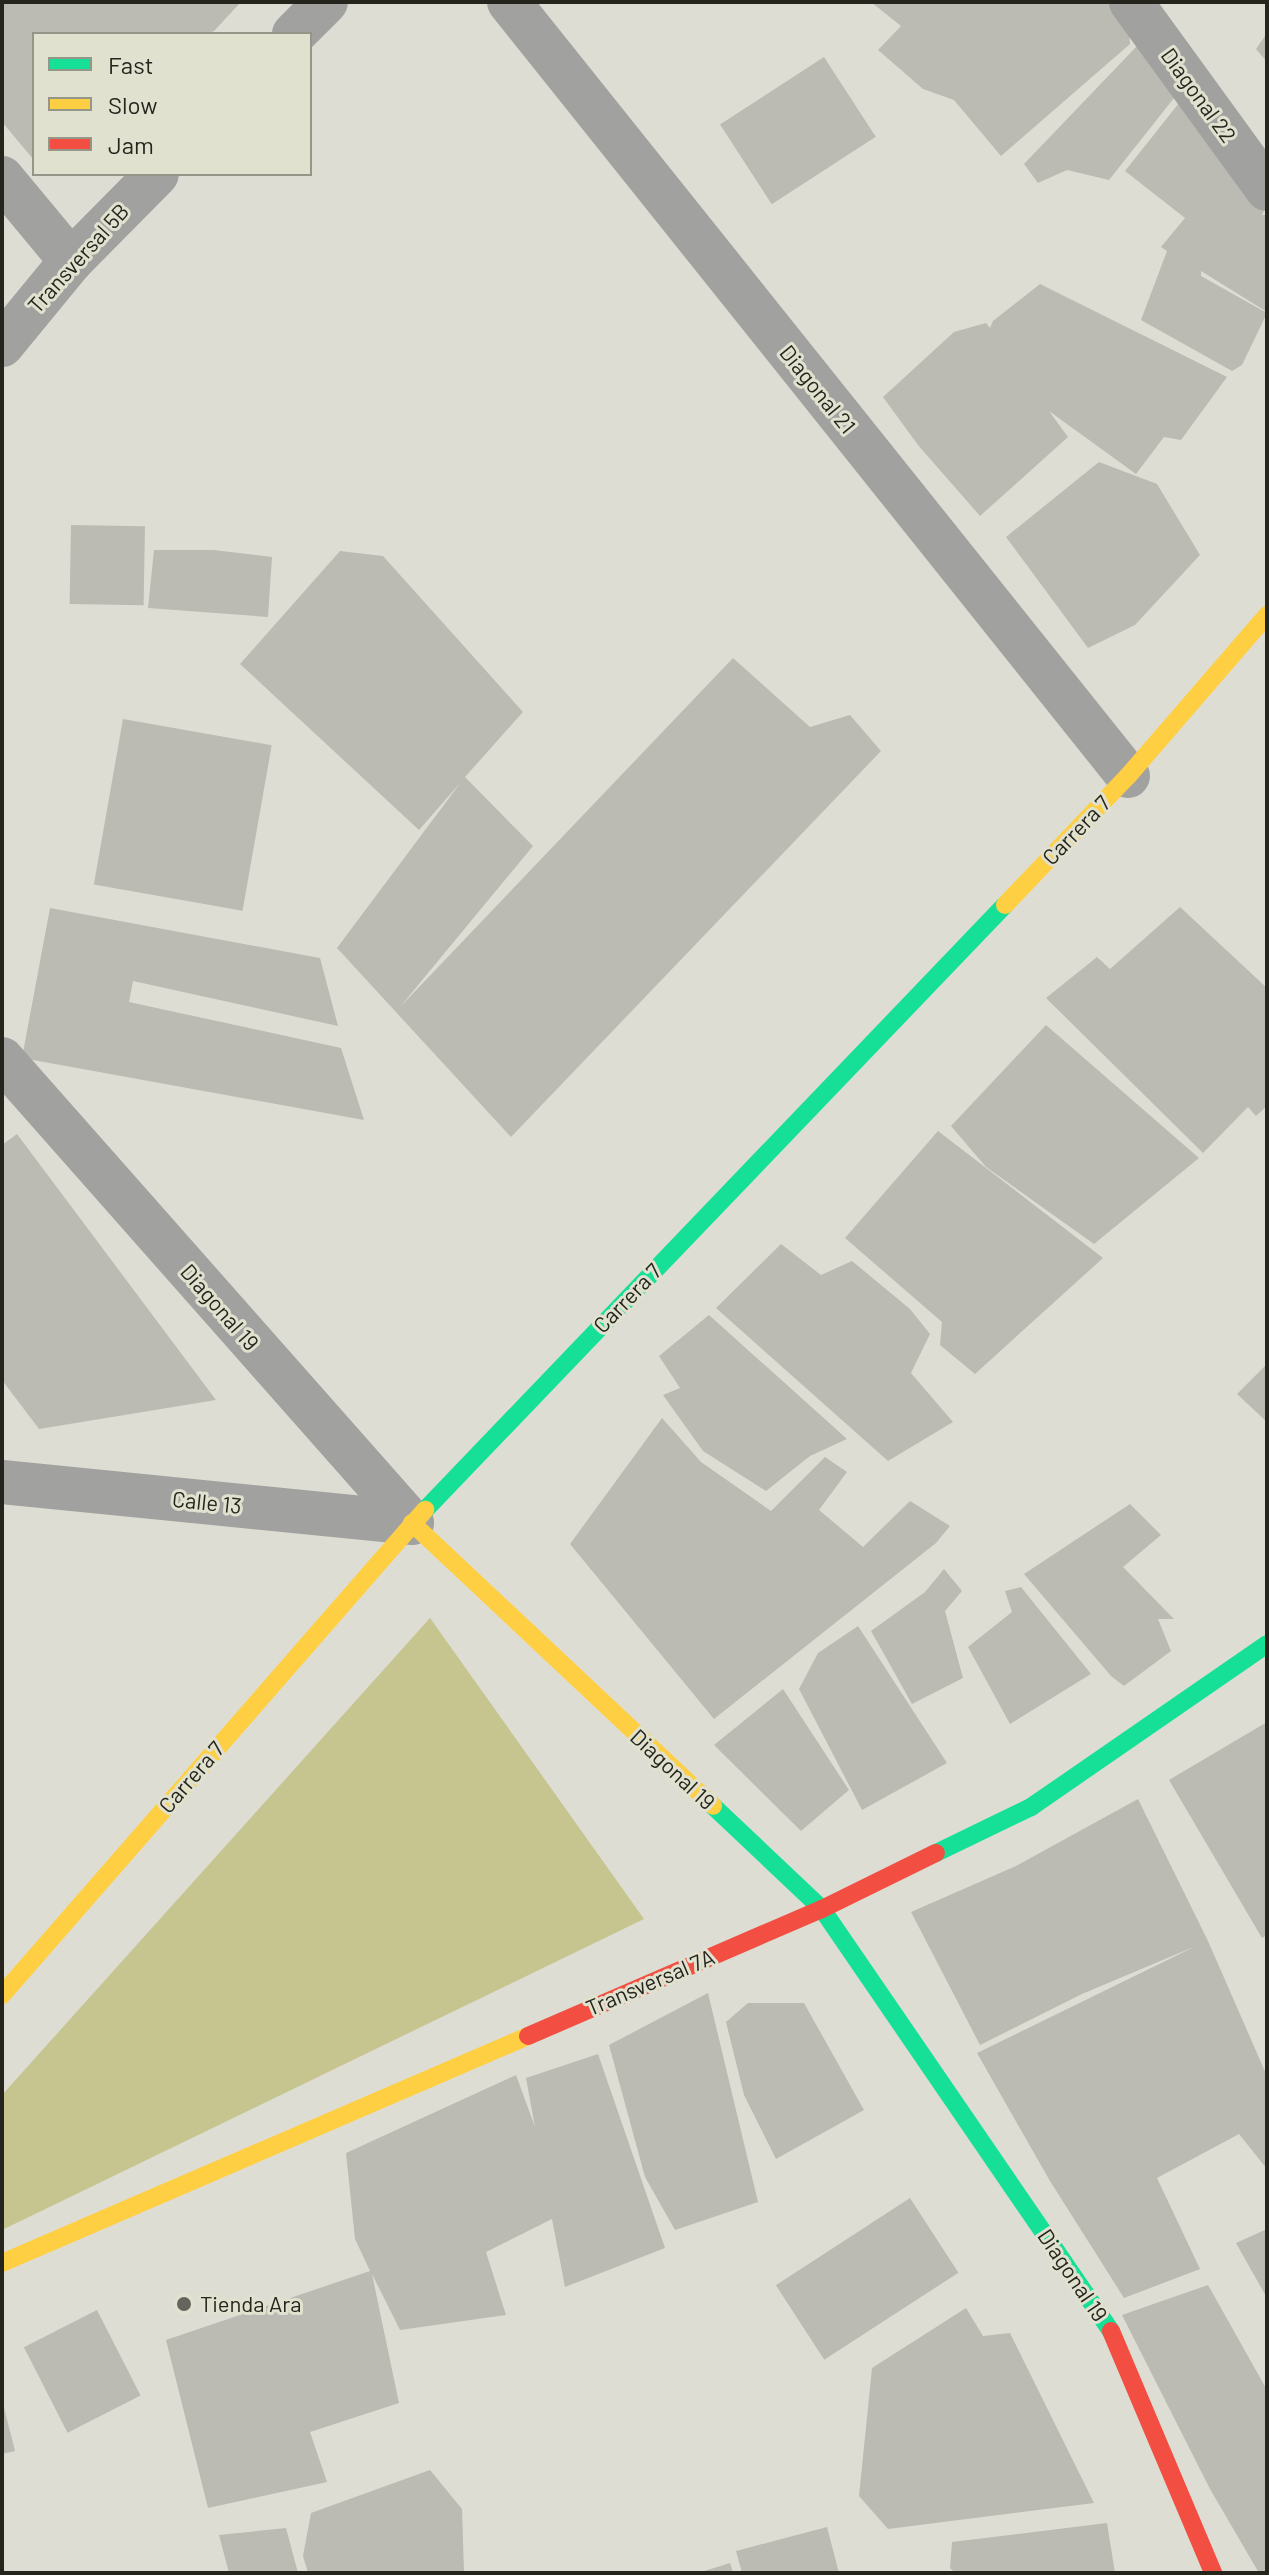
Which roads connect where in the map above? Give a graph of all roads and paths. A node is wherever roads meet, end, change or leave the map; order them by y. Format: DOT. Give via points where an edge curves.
graph roads {
  1 [pos="326,2"];
  2 [pos="509,2"];
  3 [pos="1131,2"];
  4 [pos="296,32"];
  5 [pos="155,176"];
  6 [pos="2,178"];
  7 [pos="1267,189"];
  8 [pos="71,261"];
  9 [pos="2,345"];
  10 [pos="1267,615"];
  11 [pos="1128,776"];
  12 [pos="2,1059"];
  13 [pos="2,1482"];
  14 [pos="412,1523"];
  15 [pos="1267,1644"];
  16 [pos="822,1909"];
  17 [pos="2,1995"];
  18 [pos="2,2263"];
  19 [pos="1213,2573"];
  1 -- 4 [label="street"];
  2 -- 11 [label="street, Diagonal 21"];
  3 -- 7 [label="street, Diagonal 22"];
  5 -- 8 [label="street, Transversal 5B"];
  6 -- 8 [label="street"];
  8 -- 9 [label="street, Transversal 5B"];
  10 -- 11 [label="main road, Carrera 7"];
  11 -- 14 [label="main road, Carrera 7"];
  12 -- 14 [label="street, Diagonal 19"];
  13 -- 14 [label="street, Calle 13"];
  14 -- 16 [label="main road, Diagonal 19"];
  14 -- 17 [label="main road, Carrera 7"];
  15 -- 16 [label="main road, Transversal 7A" via="1031,1807"];
  16 -- 18 [label="main road, Transversal 7A"];
  16 -- 19 [label="main road, Diagonal 19" via="1111,2330"];
}
